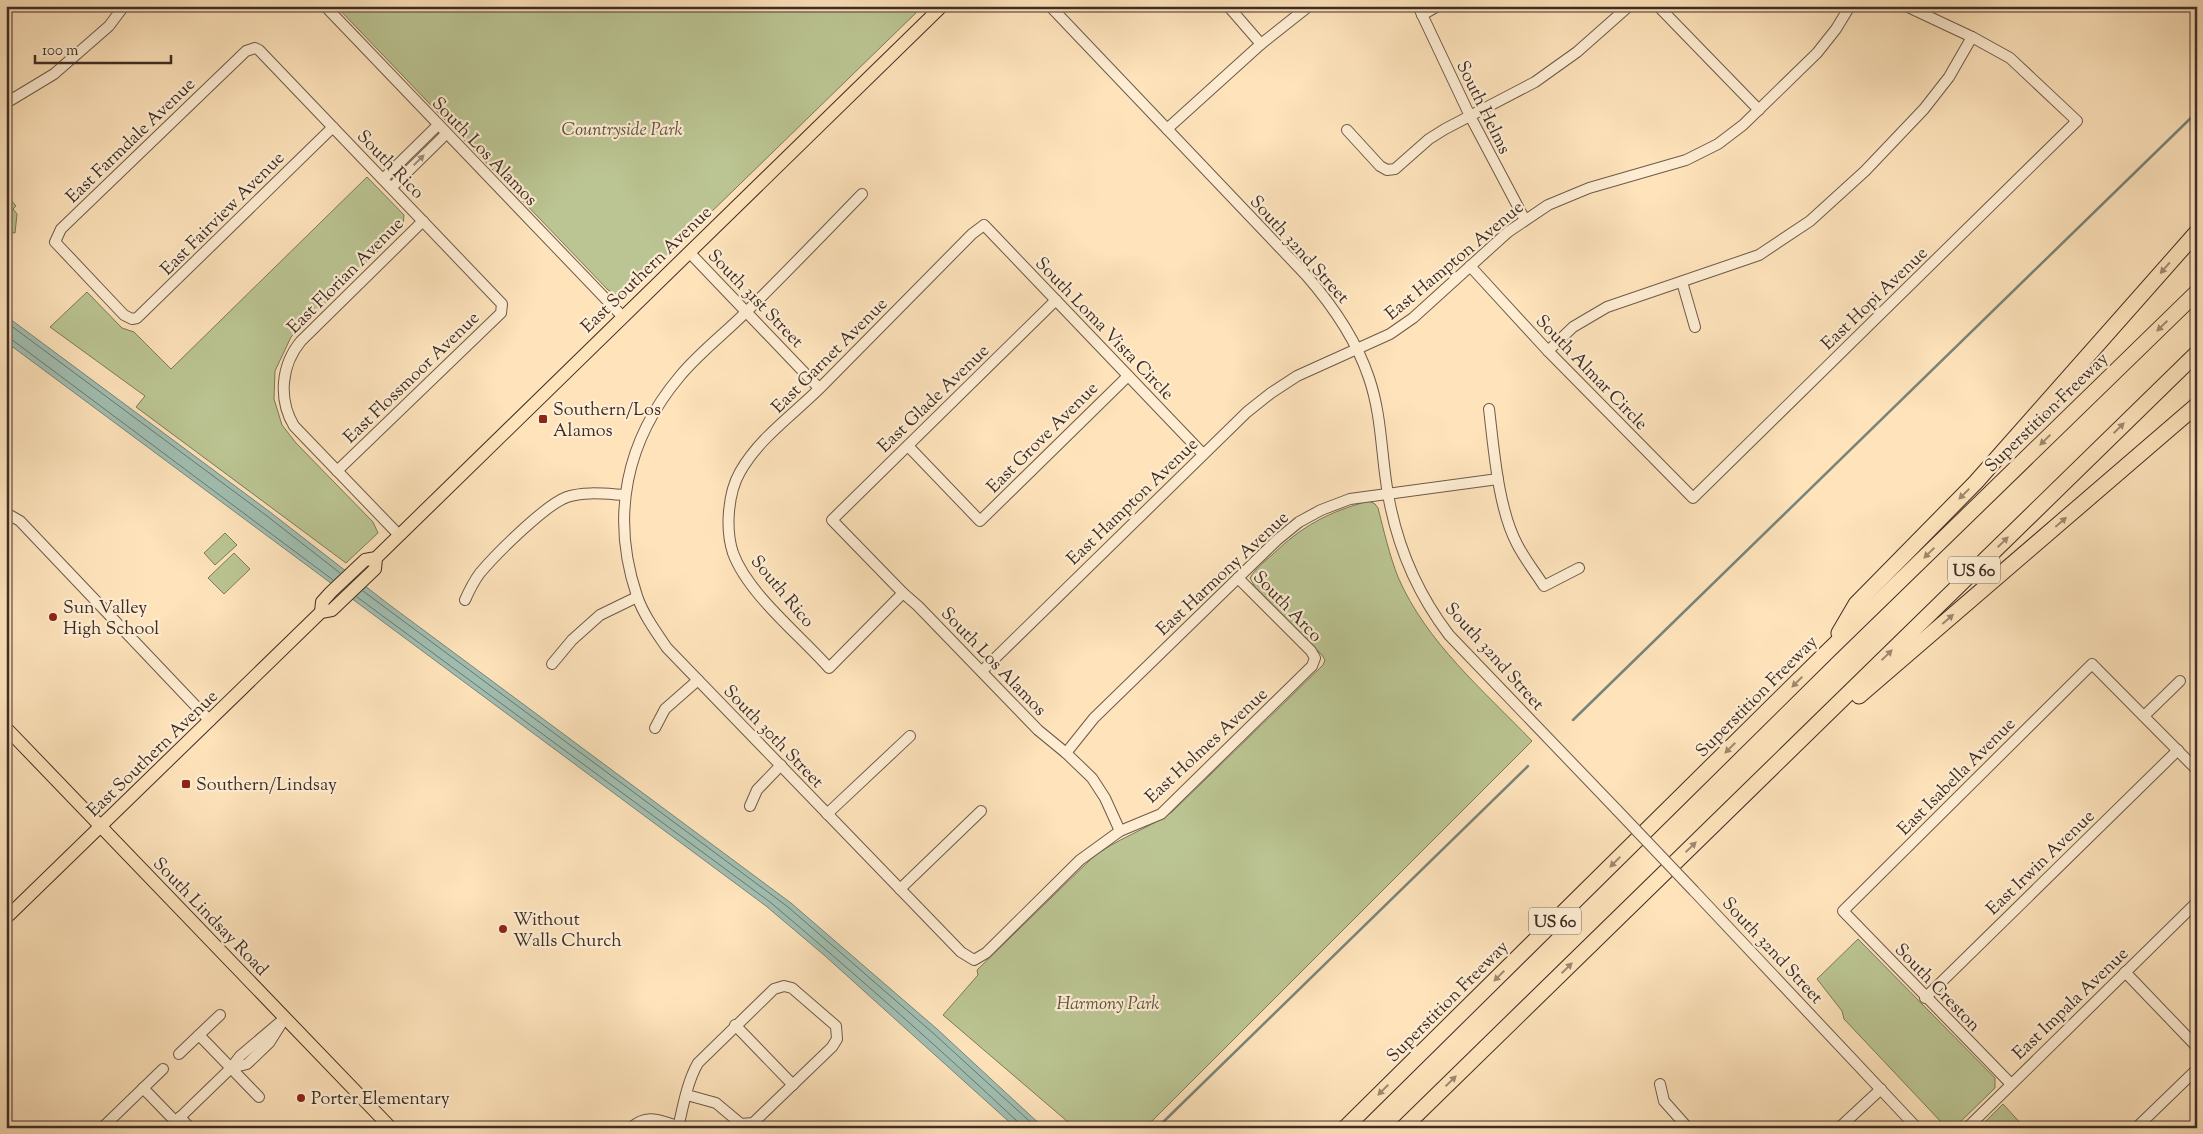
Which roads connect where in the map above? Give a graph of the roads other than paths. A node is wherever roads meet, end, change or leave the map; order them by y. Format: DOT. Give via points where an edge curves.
graph roads {
  1 [pos="124,6"];
  2 [pos="325,6"];
  3 [pos="942,6"];
  4 [pos="1050,6"];
  5 [pos="1228,6"];
  6 [pos="1309,6"];
  7 [pos="1438,6"];
  8 [pos="1629,6"];
  9 [pos="1658,6"];
  10 [pos="1850,6"];
  11 [pos="1906,6"];
  12 [pos="1420,11"];
  13 [pos="1972,37"];
  14 [pos="1260,44"];
  15 [pos="255,48"];
  16 [pos="6,103"];
  17 [pos="1759,110"];
  18 [pos="1470,116"];
  19 [pos="438,125"];
  20 [pos="333,127"];
  21 [pos="1167,129"];
  22 [pos="1347,130"];
  23 [pos="446,134"];
  24 [pos="383,179"];
  25 [pos="392,187"];
  26 [pos="862,194"];
  27 [pos="1524,220"];
  28 [pos="423,221"];
  29 [pos="984,225"];
  30 [pos="2197,232"];
  31 [pos="689,252"];
  32 [pos="1470,266"];
  33 [pos="1682,282"];
  34 [pos="2197,292"];
  35 [pos="1056,300"];
  36 [pos="502,304"];
  37 [pos="746,313"];
  38 [pos="623,317"];
  39 [pos="132,319"];
  40 [pos="1695,327"];
  41 [pos="1358,349"];
  42 [pos="1548,351"];
  43 [pos="2197,353"];
  44 [pos="1128,376"];
  45 [pos="820,388"];
  46 [pos="2197,405"];
  47 [pos="1489,409"];
  48 [pos="908,446"];
  49 [pos="1203,454"];
  50 [pos="337,471"];
  51 [pos="1498,479"];
  52 [pos="564,486"];
  53 [pos="1388,493"];
  54 [pos="625,495"];
  55 [pos="568,496"];
  56 [pos="1693,498"];
  57 [pos="6,513"];
  58 [pos="832,520"];
  59 [pos="729,526"];
  60 [pos="399,535"];
  61 [pos="376,558"];
  62 [pos="1579,568"];
  63 [pos="1238,578"];
  64 [pos="903,593"];
  65 [pos="637,597"];
  66 [pos="465,600"];
  67 [pos="321,612"];
  68 [pos="1829,650"];
  69 [pos="1315,658"];
  70 [pos="552,664"];
  71 [pos="982,671"];
  72 [pos="698,680"];
  73 [pos="2180,681"];
  74 [pos="2144,716"];
  75 [pos="210,721"];
  76 [pos="6,728"];
  77 [pos="655,728"];
  78 [pos="910,736"];
  79 [pos="2178,750"];
  80 [pos="1066,753"];
  81 [pos="781,765"];
  82 [pos="2197,770"];
  83 [pos="1752,787"];
  84 [pos="750,806"];
  85 [pos="981,811"];
  86 [pos="828,814"];
  87 [pos="101,826"];
  88 [pos="1120,831"];
  89 [pos="900,889"];
  90 [pos="2197,902"];
  91 [pos="1843,911"];
  92 [pos="6,918"];
  93 [pos="974,960"];
  94 [pos="2125,972"];
  95 [pos="1925,998"];
  96 [pos="220,1015"];
  97 [pos="285,1018"];
  98 [pos="735,1026"];
  99 [pos="199,1035"];
  100 [pos="2197,1047"];
  101 [pos="180,1054"];
  102 [pos="231,1068"];
  103 [pos="163,1069"];
  104 [pos="2197,1069"];
  105 [pos="1660,1084"];
  106 [pos="2010,1084"];
  107 [pos="793,1085"];
  108 [pos="143,1088"];
  109 [pos="1880,1089"];
  110 [pos="687,1095"];
  111 [pos="259,1097"];
  112 [pos="175,1122"];
  113 [pos="678,1127"];
  114 [pos="102,1128"];
  115 [pos="190,1128"];
  116 [pos="391,1128"];
  117 [pos="631,1128"];
  118 [pos="1345,1128"];
  119 [pos="1403,1128"];
  120 [pos="1688,1128"];
  121 [pos="1839,1128"];
  122 [pos="1916,1128"];
  123 [pos="1966,1128"];
  124 [pos="2136,1128"];
  1 -- 16 [label="street" via="109,26 54,74"];
  2 -- 19 [label="street, South Los Alamos"];
  3 -- 31 [label="main road, East Southern Avenue"];
  4 -- 21 [label="street, South 32nd Street"];
  5 -- 14 [label="street"];
  6 -- 14 [label="street"];
  7 -- 12 [label="street"];
  8 -- 18 [label="street" via="1565,62"];
  9 -- 17 [label="street"];
  10 -- 17 [label="street, East Hampton Avenue" via="1817,53"];
  11 -- 13 [label="street"];
  12 -- 18 [label="street, South Helms"];
  13 -- 33 [label="street" via="1949,77 1924,109 1865,171 1810,221 1759,255"];
  13 -- 56 [label="street, East Hopi Avenue" via="2010,58 2077,121"];
  14 -- 21 [label="street"];
  15 -- 20 [label="street, South Rico"];
  15 -- 39 [label="street, East Farmdale Avenue" via="246,51 61,229 55,242 124,315"];
  17 -- 27 [label="street, East Hampton Avenue" via="1702,154 1589,188 1548,205"];
  18 -- 22 [label="street" via="1429,139 1391,170 1380,166"];
  18 -- 27 [label="street, South Helms"];
  19 -- 23 [label="street, South Los Alamos"];
  19 -- 24 [label="street"];
  20 -- 24 [label="street, South Rico"];
  20 -- 39 [label="street, East Fairview Avenue" via="140,316"];
  21 -- 41 [label="street, South 32nd Street" via="1306,275 1341,319"];
  25 -- 23 [label="street, one-way"];
  23 -- 38 [label="street, South Los Alamos"];
  24 -- 25 [label="street, South Rico"];
  25 -- 28 [label="street, South Rico"];
  26 -- 37 [label="street, South 30th Street"];
  27 -- 32 [label="street, East Hampton Avenue"];
  28 -- 36 [label="street, South Rico"];
  28 -- 50 [label="street, East Florian Avenue" via="301,341 288,361 284,382 285,404 290,418 298,431"];
  29 -- 35 [label="street, South Loma Vista Circle"];
  29 -- 45 [label="street, East Garnet Avenue"];
  30 -- 68 [label="highway, one-way" via="1976,482 1856,604"];
  31 -- 37 [label="street, South 31st Street"];
  31 -- 38 [label="main road, East Southern Avenue"];
  32 -- 41 [label="street, East Hampton Avenue" via="1413,318 1390,334"];
  32 -- 42 [label="street, South Almar Circle"];
  33 -- 40 [label="street"];
  33 -- 42 [label="street" via="1608,307 1573,327"];
  34 -- 68 [label="highway, Superstition Freeway / US 60, one-way"];
  35 -- 44 [label="street, South Loma Vista Circle"];
  35 -- 48 [label="street, East Glade Avenue"];
  36 -- 50 [label="street, East Flossmoor Avenue" via="500,313"];
  37 -- 45 [label="street, South 31st Street"];
  37 -- 54 [label="street, South 30th Street" via="680,375 661,401 638,441"];
  38 -- 60 [label="main road, East Southern Avenue"];
  41 -- 49 [label="street, East Hampton Avenue" via="1297,376 1271,392"];
  41 -- 53 [label="street, South 32nd Street" via="1376,401"];
  42 -- 56 [label="street, South Almar Circle"];
  83 -- 43 [label="highway, US 60, one-way"];
  44 -- 48 [label="street, East Grove Avenue" via="980,521"];
  44 -- 49 [label="street, South Loma Vista Circle"];
  45 -- 59 [label="street, East Garnet Avenue" via="755,450 740,473 730,500"];
  83 -- 46 [label="highway, one-way"];
  47 -- 51 [label="street"];
  48 -- 58 [label="street, East Glade Avenue"];
  49 -- 71 [label="street, East Hampton Avenue"];
  50 -- 60 [label="street, East Florian Avenue"];
  51 -- 53 [label="street, East Harmony Avenue"];
  51 -- 62 [label="street" via="1516,544 1544,586"];
  52 -- 55 [label="street"];
  53 -- 63 [label="street, East Harmony Avenue" via="1350,499 1299,522"];
  53 -- 109 [label="street, South 32nd Street, bridge" via="1406,560 1432,613 1449,635"];
  54 -- 55 [label="street"];
  54 -- 65 [label="street, South 30th Street" via="627,558"];
  55 -- 66 [label="street" via="540,514 480,574"];
  57 -- 75 [label="street" via="20,521"];
  58 -- 64 [label="street, South Los Alamos"];
  59 -- 64 [label="street, South Rico" via="732,551 743,574 829,668"];
  60 -- 61 [label="main road, East Southern Avenue"];
  61 -- 67 [label="main road, East Southern Avenue" via="365,560 350,574 322,602"];
  61 -- 67 [label="main road, East Southern Avenue" via="375,569 332,610"];
  63 -- 69 [label="street, South Arco"];
  63 -- 80 [label="street, East Harmony Avenue" via="1094,718"];
  64 -- 71 [label="street, South Los Alamos"];
  65 -- 70 [label="street" via="600,615 572,640"];
  65 -- 72 [label="street, South 30th Street" via="667,648"];
  67 -- 75 [label="main road, East Southern Avenue"];
  68 -- 118 [label="highway, Superstition Freeway / US 60, one-way"];
  69 -- 88 [label="street, East Holmes Avenue" via="1312,666 1161,814"];
  71 -- 80 [label="street, South Los Alamos" via="1038,730"];
  72 -- 77 [label="street" via="665,709"];
  72 -- 81 [label="street, South 30th Street"];
  73 -- 74 [label="street"];
  74 -- 79 [label="street"];
  74 -- 91 [label="street, East Isabella Avenue" via="2092,664"];
  75 -- 87 [label="main road, East Southern Avenue"];
  76 -- 87 [label="main road, South Lindsay Road"];
  78 -- 86 [label="street"];
  79 -- 82 [label="street"];
  79 -- 95 [label="street, East Irwin Avenue"];
  80 -- 88 [label="street, South Los Alamos" via="1092,778"];
  81 -- 84 [label="street" via="757,790"];
  81 -- 86 [label="street, South 30th Street"];
  119 -- 83 [label="highway, US 60, one-way"];
  85 -- 89 [label="street"];
  86 -- 89 [label="street, South 30th Street"];
  87 -- 92 [label="main road, East Southern Avenue"];
  87 -- 97 [label="main road, South Lindsay Road"];
  88 -- 93 [label="street, East Holmes Avenue" via="1080,860 986,953"];
  89 -- 93 [label="street, South 30th Street" via="961,952"];
  90 -- 94 [label="street, East Impala Avenue"];
  91 -- 95 [label="street, South Creston"];
  94 -- 100 [label="street"];
  94 -- 106 [label="street, East Impala Avenue"];
  95 -- 106 [label="street, South Creston"];
  96 -- 99 [label="street"];
  97 -- 102 [label="street" via="251,1054"];
  97 -- 116 [label="main road, South Lindsay Road"];
  98 -- 107 [label="street"];
  98 -- 107 [label="street" via="771,991 784,986 795,991 836,1026 837,1039 832,1047"];
  98 -- 110 [label="street" via="698,1063"];
  99 -- 101 [label="street"];
  99 -- 102 [label="street"];
  102 -- 111 [label="street"];
  102 -- 112 [label="street"];
  103 -- 108 [label="street"];
  104 -- 124 [label="street"];
  105 -- 120 [label="street" via="1664,1101"];
  106 -- 123 [label="street, East Impala Avenue"];
  107 -- 110 [label="street" via="756,1120 745,1125 736,1122 716,1103"];
  108 -- 112 [label="street"];
  108 -- 114 [label="street"];
  109 -- 121 [label="street"];
  109 -- 122 [label="street, South 32nd Street"];
  110 -- 113 [label="street"];
  112 -- 115 [label="street"];
  113 -- 117 [label="street" via="647,1118"];
}
